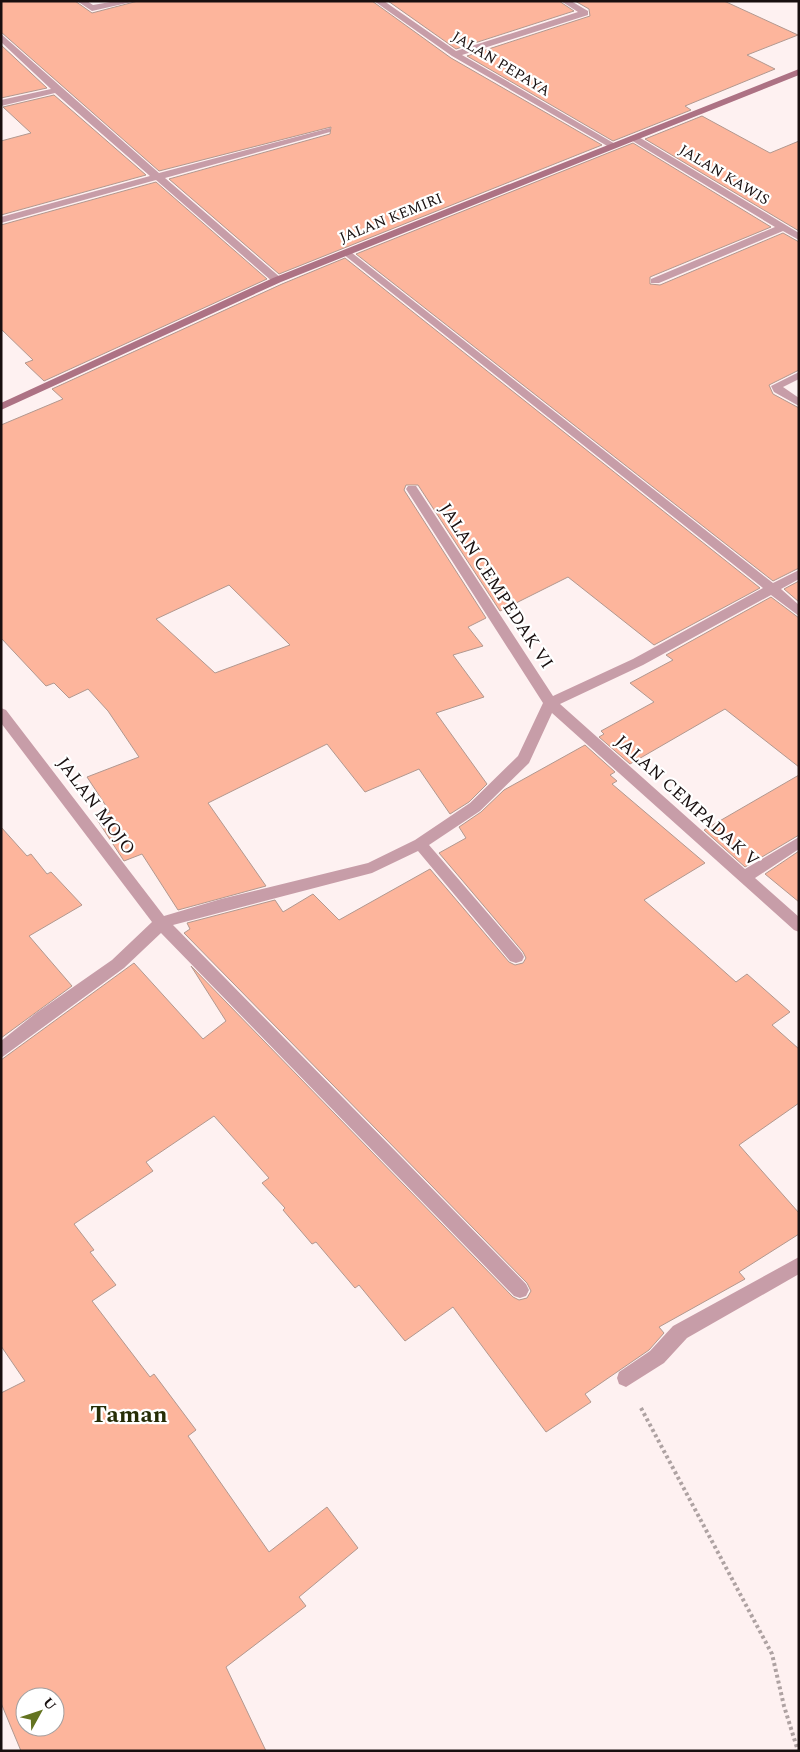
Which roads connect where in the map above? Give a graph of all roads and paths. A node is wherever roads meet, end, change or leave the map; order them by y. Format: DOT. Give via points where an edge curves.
graph roads {
  1 [pos="81,1"];
  2 [pos="132,1"];
  3 [pos="378,1"];
  4 [pos="565,1"];
  5 [pos="1,37"];
  6 [pos="455,54"];
  7 [pos="799,72"];
  8 [pos="57,90"];
  9 [pos="1,103"];
  10 [pos="327,130"];
  11 [pos="634,138"];
  12 [pos="612,145"];
  13 [pos="156,177"];
  14 [pos="1,220"];
  15 [pos="782,228"];
  16 [pos="799,237"];
  17 [pos="347,252"];
  18 [pos="277,280"];
  19 [pos="655,280"];
  20 [pos="799,375"];
  21 [pos="799,403"];
  22 [pos="1,407"];
  23 [pos="412,489"];
  24 [pos="799,574"];
  25 [pos="772,588"];
  26 [pos="799,612"];
  27 [pos="550,704"];
  28 [pos="1,713"];
  29 [pos="799,842"];
  30 [pos="420,844"];
  31 [pos="744,877"];
  32 [pos="161,923"];
  33 [pos="799,926"];
  34 [pos="516,956"];
  35 [pos="1,1051"];
  36 [pos="799,1265"];
  37 [pos="520,1290"];
  38 [pos="626,1378"];
  39 [pos="798,1751"];
  1 -- 2 [label="street" via="92,8"];
  3 -- 6 [label="street, JALAN PEPAYA"];
  4 -- 6 [label="street" via="585,13"];
  5 -- 8 [label="street"];
  6 -- 12 [label="street, JALAN PEPAYA"];
  7 -- 11 [label="street, JALAN KEMIRI"];
  8 -- 9 [label="street"];
  8 -- 13 [label="street"];
  10 -- 13 [label="street"];
  11 -- 12 [label="street, JALAN KEMIRI"];
  11 -- 15 [label="street, JALAN KAWIS"];
  12 -- 17 [label="street, JALAN KEMIRI"];
  13 -- 14 [label="street"];
  13 -- 18 [label="street"];
  15 -- 16 [label="street, JALAN KAWIS"];
  15 -- 19 [label="street"];
  17 -- 18 [label="street, JALAN KEMIRI"];
  17 -- 25 [label="street"];
  18 -- 22 [label="street, JALAN KEMIRI"];
  20 -- 21 [label="street" via="777,386 778,390"];
  23 -- 27 [label="street, JALAN CEMPEDAK VI"];
  24 -- 25 [label="street"];
  25 -- 26 [label="street"];
  25 -- 27 [label="street" via="638,662"];
  27 -- 30 [label="street" via="524,759 475,807"];
  27 -- 31 [label="street, JALAN CEMPADAK V"];
  28 -- 32 [label="street, JALAN MOJO"];
  29 -- 31 [label="street"];
  30 -- 32 [label="street" via="372,867"];
  30 -- 34 [label="street"];
  31 -- 33 [label="street, JALAN CEMPADAK V"];
  32 -- 35 [label="street" via="118,964"];
  32 -- 37 [label="street, JALAN MOJO"];
  36 -- 38 [label="street" via="680,1332 657,1357"];
  38 -- 39 [label="path" via="772,1654"];
}
